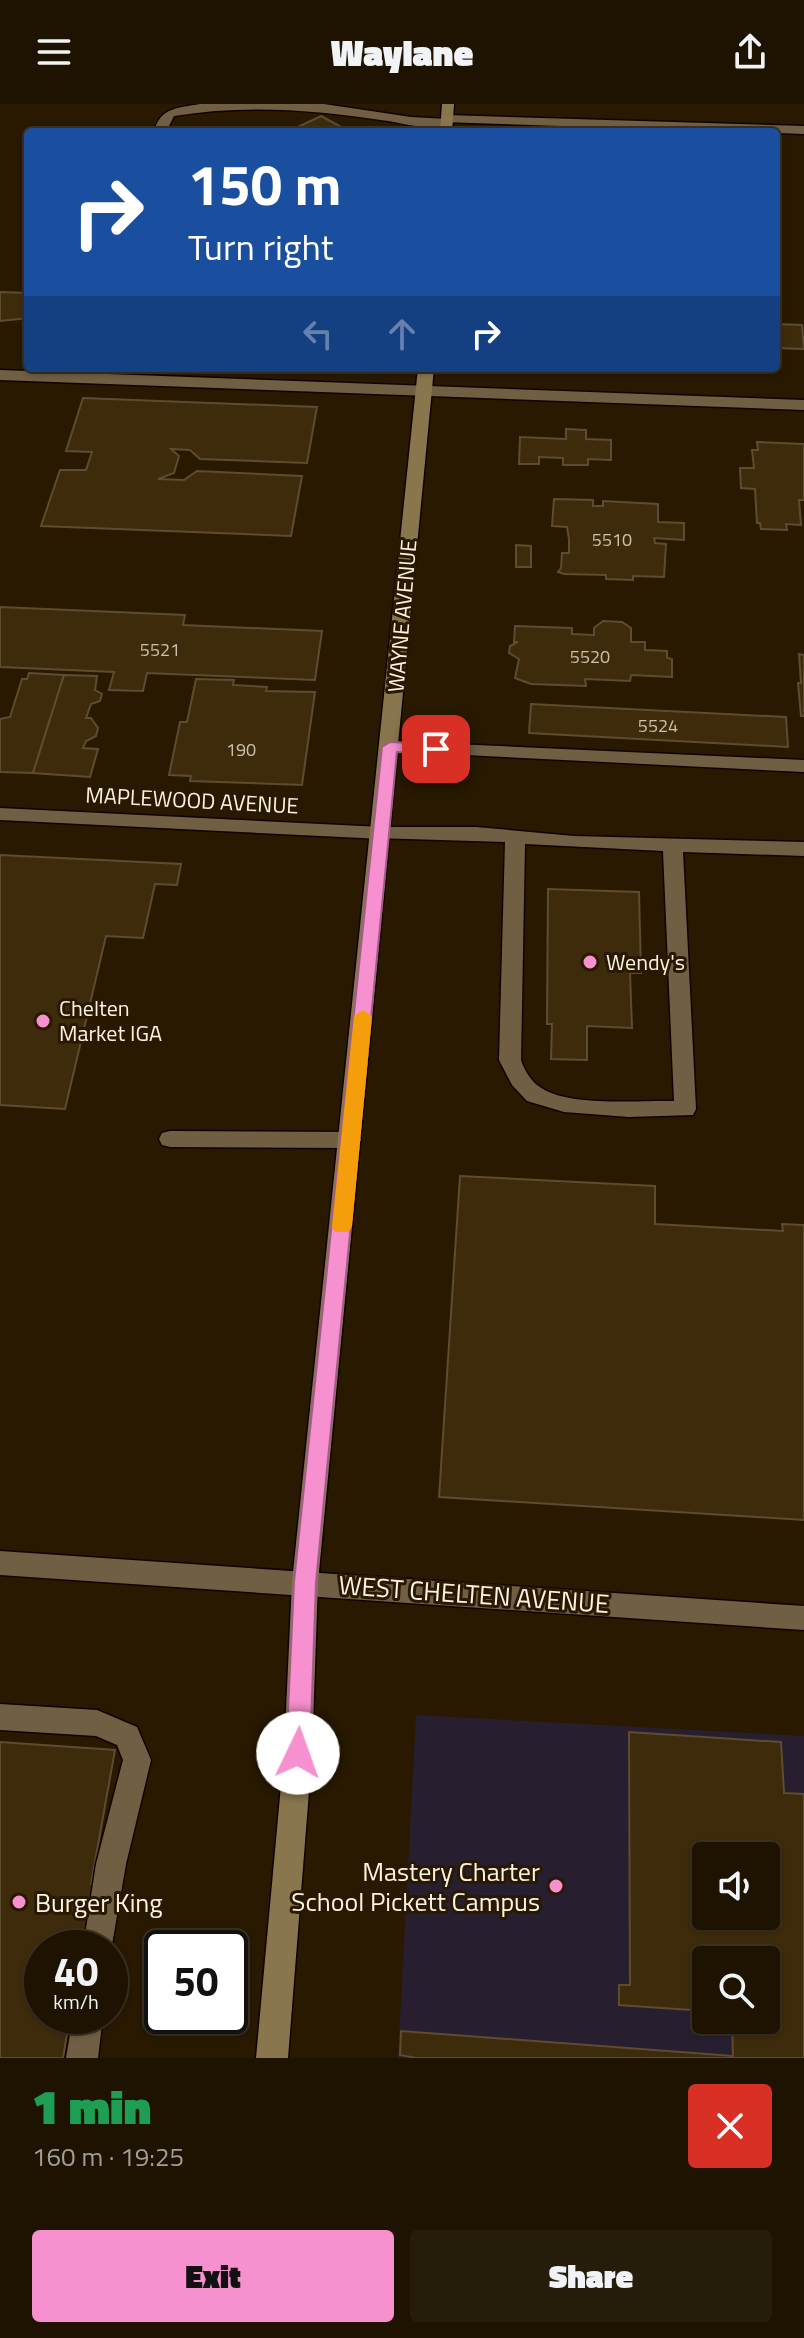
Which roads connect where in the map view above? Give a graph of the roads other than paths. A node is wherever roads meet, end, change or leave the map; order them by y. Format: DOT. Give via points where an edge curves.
graph roads {
  1 [pos="448,104"];
  2 [pos="447,125"];
  3 [pos="161,128"];
  4 [pos="661,128"];
  5 [pos="780,130"];
  6 [pos="804,130"];
  7 [pos="426,372"];
  8 [pos="88,373"];
  9 [pos="0,375"];
  10 [pos="424,390"];
  11 [pos="804,405"];
  12 [pos="390,747"];
  13 [pos="804,766"];
  14 [pos="0,814"];
  15 [pos="382,833"];
  16 [pos="515,838"];
  17 [pos="673,845"];
  18 [pos="804,849"];
  19 [pos="170,1139"];
  20 [pos="350,1140"];
  21 [pos="0,1563"];
  22 [pos="305,1582"];
  23 [pos="804,1618"];
  24 [pos="0,1717"];
  25 [pos="101,1930"];
  26 [pos="85,2034"];
  27 [pos="82,2058"];
  28 [pos="272,2058"];
  1 -- 2 [label="main road"];
  2 -- 3 [label="street" via="341,109 211,106 170,113"];
  2 -- 4 [label="street"];
  5 -- 6 [label="street"];
  7 -- 10 [label="main road, WAYNE AVENUE"];
  8 -- 9 [label="street"];
  8 -- 10 [label="street"];
  10 -- 11 [label="street"];
  10 -- 12 [label="main road, WAYNE AVENUE"];
  12 -- 13 [label="street"];
  12 -- 15 [label="main road, WAYNE AVENUE"];
  14 -- 15 [label="street, MAPLEWOOD AVENUE"];
  15 -- 16 [label="street, MAPLEWOOD AVENUE"];
  15 -- 20 [label="main road, WAYNE AVENUE"];
  16 -- 17 [label="street, MAPLEWOOD AVENUE"];
  16 -- 17 [label="street" via="510,1060 516,1077 536,1097 565,1105 685,1109"];
  17 -- 18 [label="street, MAPLEWOOD AVENUE"];
  19 -- 20 [label="street"];
  20 -- 22 [label="main road, WAYNE AVENUE"];
  21 -- 22 [label="street, WEST CHELTEN AVENUE"];
  22 -- 23 [label="street, WEST CHELTEN AVENUE"];
  22 -- 28 [label="main road, WAYNE AVENUE" via="298,1753"];
  24 -- 25 [label="street" via="97,1723 127,1736 137,1760"];
  26 -- 27 [label="street"];
}
